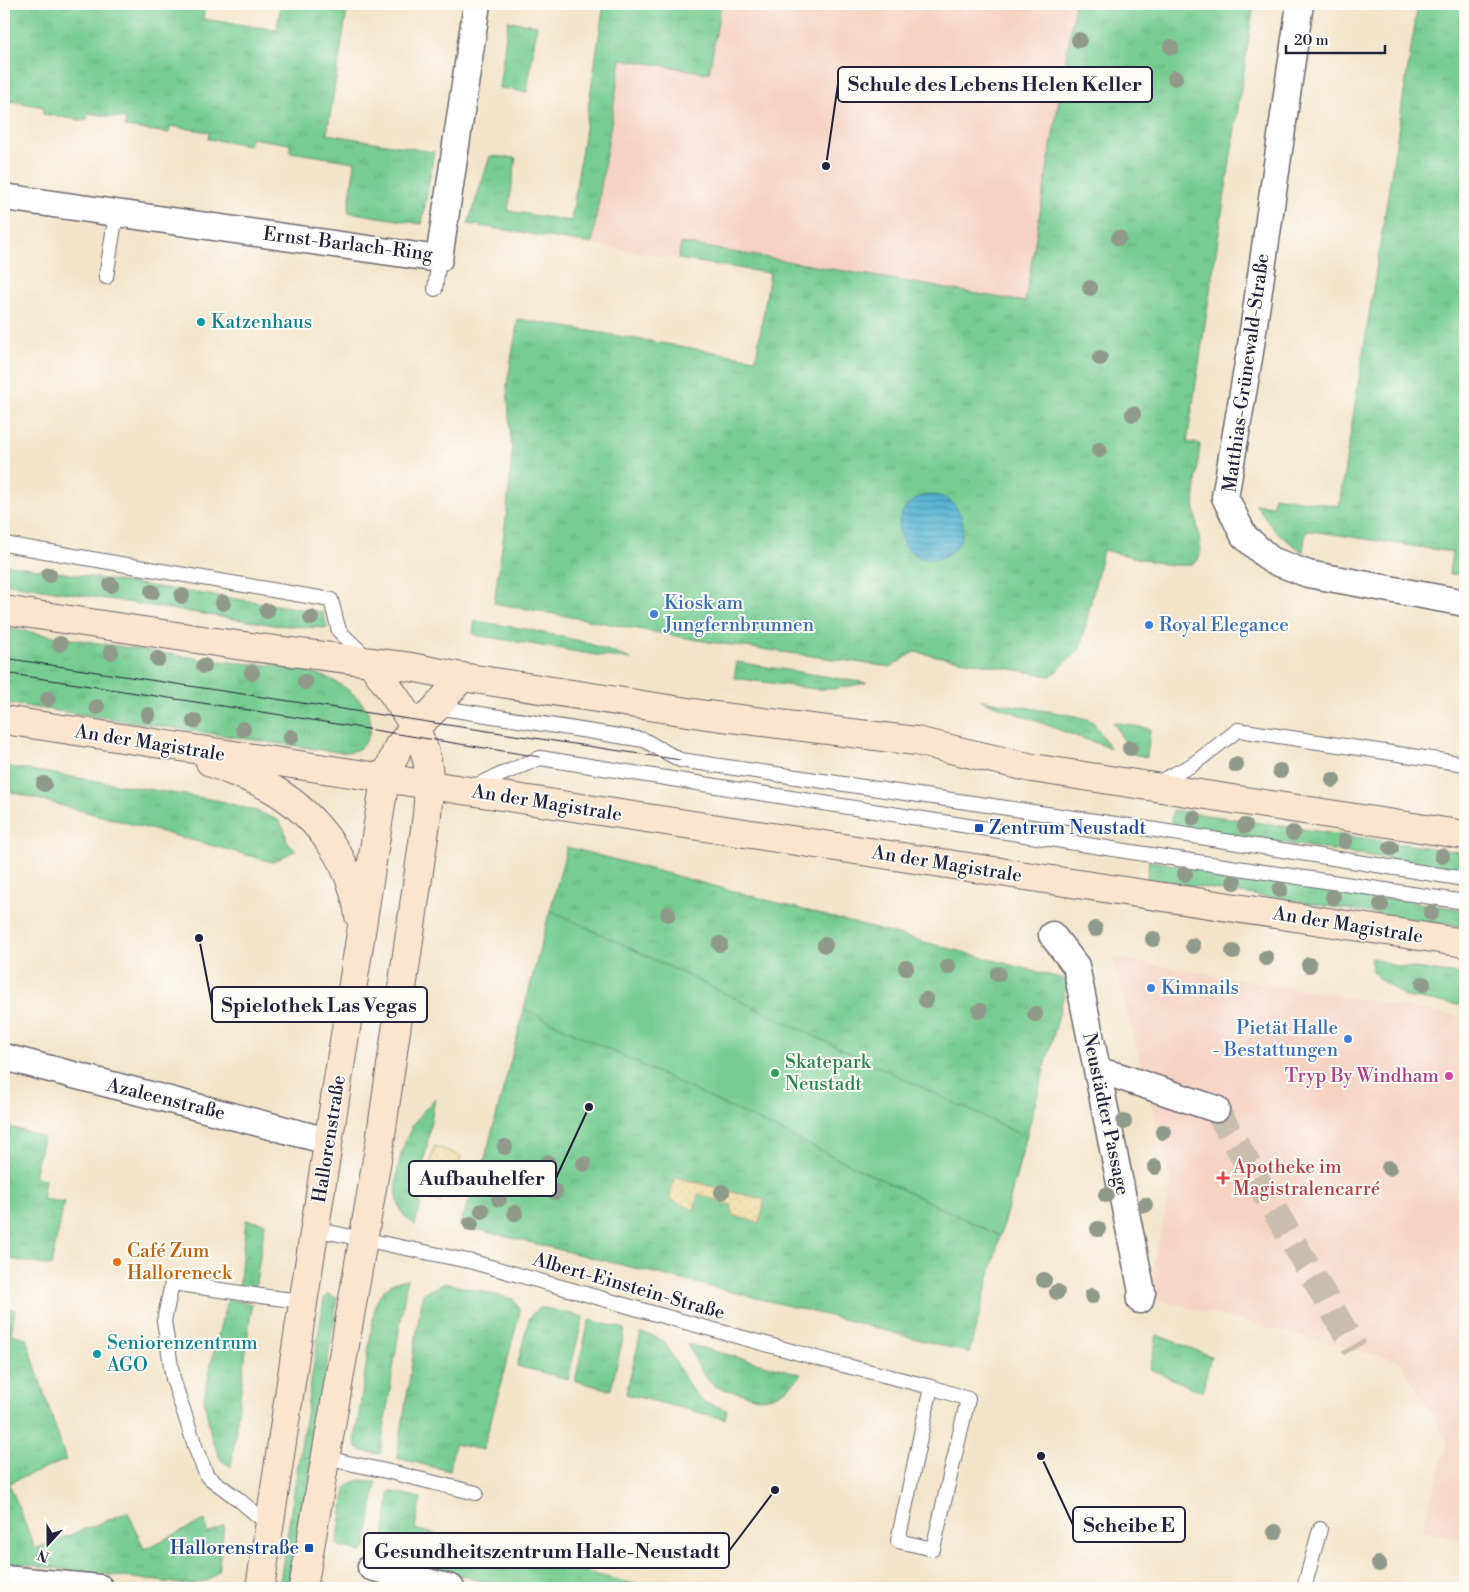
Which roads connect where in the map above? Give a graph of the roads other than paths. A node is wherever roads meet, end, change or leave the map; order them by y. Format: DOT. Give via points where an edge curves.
graph roads {
  1 [pos="477,4"];
  2 [pos="1300,4"];
  3 [pos="4,197"];
  4 [pos="116,214"];
  5 [pos="440,259"];
  6 [pos="106,277"];
  7 [pos="435,289"];
  8 [pos="4,544"];
  9 [pos="1465,603"];
  10 [pos="4,610"];
  11 [pos="371,662"];
  12 [pos="462,677"];
  13 [pos="436,707"];
  14 [pos="4,720"];
  15 [pos="414,728"];
  16 [pos="169,746"];
  17 [pos="540,757"];
  18 [pos="1465,764"];
  19 [pos="385,779"];
  20 [pos="430,785"];
  21 [pos="1150,786"];
  22 [pos="464,790"];
  23 [pos="1465,835"];
  24 [pos="1138,853"];
  25 [pos="1465,879"];
  26 [pos="1465,902"];
  27 [pos="361,934"];
  28 [pos="1052,935"];
  29 [pos="1465,943"];
  30 [pos="4,1058"];
  31 [pos="1098,1071"];
  32 [pos="1216,1108"];
  33 [pos="328,1141"];
  34 [pos="314,1229"];
  35 [pos="363,1238"];
  36 [pos="1140,1300"];
  37 [pos="304,1301"];
  38 [pos="931,1388"];
  39 [pos="325,1458"];
  40 [pos="476,1493"];
  41 [pos="270,1526"];
  42 [pos="1320,1530"];
  43 [pos="371,1567"];
  44 [pos="4,1579"];
  45 [pos="100,1588"];
  46 [pos="260,1588"];
  47 [pos="303,1588"];
  48 [pos="451,1588"];
  49 [pos="1304,1588"];
  1 -- 5 [label="street, Ernst-Barlach-Ring"];
  2 -- 9 [label="street, Matthias-Grünewald-Straße" via="1225,497 1244,536 1271,560 1308,574"];
  3 -- 4 [label="street, Ernst-Barlach-Ring"];
  4 -- 5 [label="street, Ernst-Barlach-Ring"];
  4 -- 6 [label="lane"];
  5 -- 7 [label="lane"];
  8 -- 11 [label="lane" via="331,600 339,631"];
  10 -- 11 [label="main road"];
  11 -- 12 [label="main road"];
  11 -- 15 [label="main road"];
  12 -- 13 [label="main road"];
  12 -- 21 [label="main road" via="707,715 916,741 1032,768"];
  13 -- 15 [label="main road"];
  13 -- 25 [label="lane" via="644,740 680,760 1133,826"];
  14 -- 16 [label="main road, An der Magistrale"];
  15 -- 19 [label="main road" via="398,747"];
  15 -- 20 [label="main road" via="427,760"];
  16 -- 19 [label="main road, An der Magistrale"];
  16 -- 27 [label="main road" via="264,785 303,812 346,867 357,898"];
  17 -- 24 [label="lane"];
  18 -- 21 [label="lane" via="1238,730 1192,765"];
  19 -- 20 [label="main road, An der Magistrale"];
  19 -- 27 [label="main road, Hallorenstraße"];
  20 -- 22 [label="main road, An der Magistrale"];
  20 -- 35 [label="main road" via="380,1142"];
  21 -- 23 [label="main road"];
  22 -- 24 [label="lane" via="540,758"];
  22 -- 29 [label="main road, An der Magistrale"];
  24 -- 26 [label="lane"];
  27 -- 33 [label="main road, Hallorenstraße"];
  28 -- 31 [label="street, Neustädter Passage" via="1076,966"];
  30 -- 33 [label="street, Azaleenstraße"];
  31 -- 32 [label="street"];
  31 -- 36 [label="street, Neustädter Passage" via="1142,1292"];
  33 -- 34 [label="main road, Hallorenstraße"];
  34 -- 35 [label="lane, Albert-Einstein-Straße"];
  34 -- 37 [label="main road, Hallorenstraße"];
  35 -- 38 [label="lane, Albert-Einstein-Straße" via="473,1262"];
  35 -- 39 [label="main road"];
  37 -- 41 [label="main road, Hallorenstraße"];
  37 -- 41 [label="lane" via="172,1283 164,1321 173,1379 207,1476"];
  38 -- 38 [label="lane, Albert-Einstein-Straße" via="898,1541 934,1550 968,1399"];
  39 -- 40 [label="lane"];
  39 -- 47 [label="main road"];
  41 -- 46 [label="main road, Hallorenstraße"];
  42 -- 49 [label="lane"];
  43 -- 48 [label="street"];
  44 -- 45 [label="street"];
}
